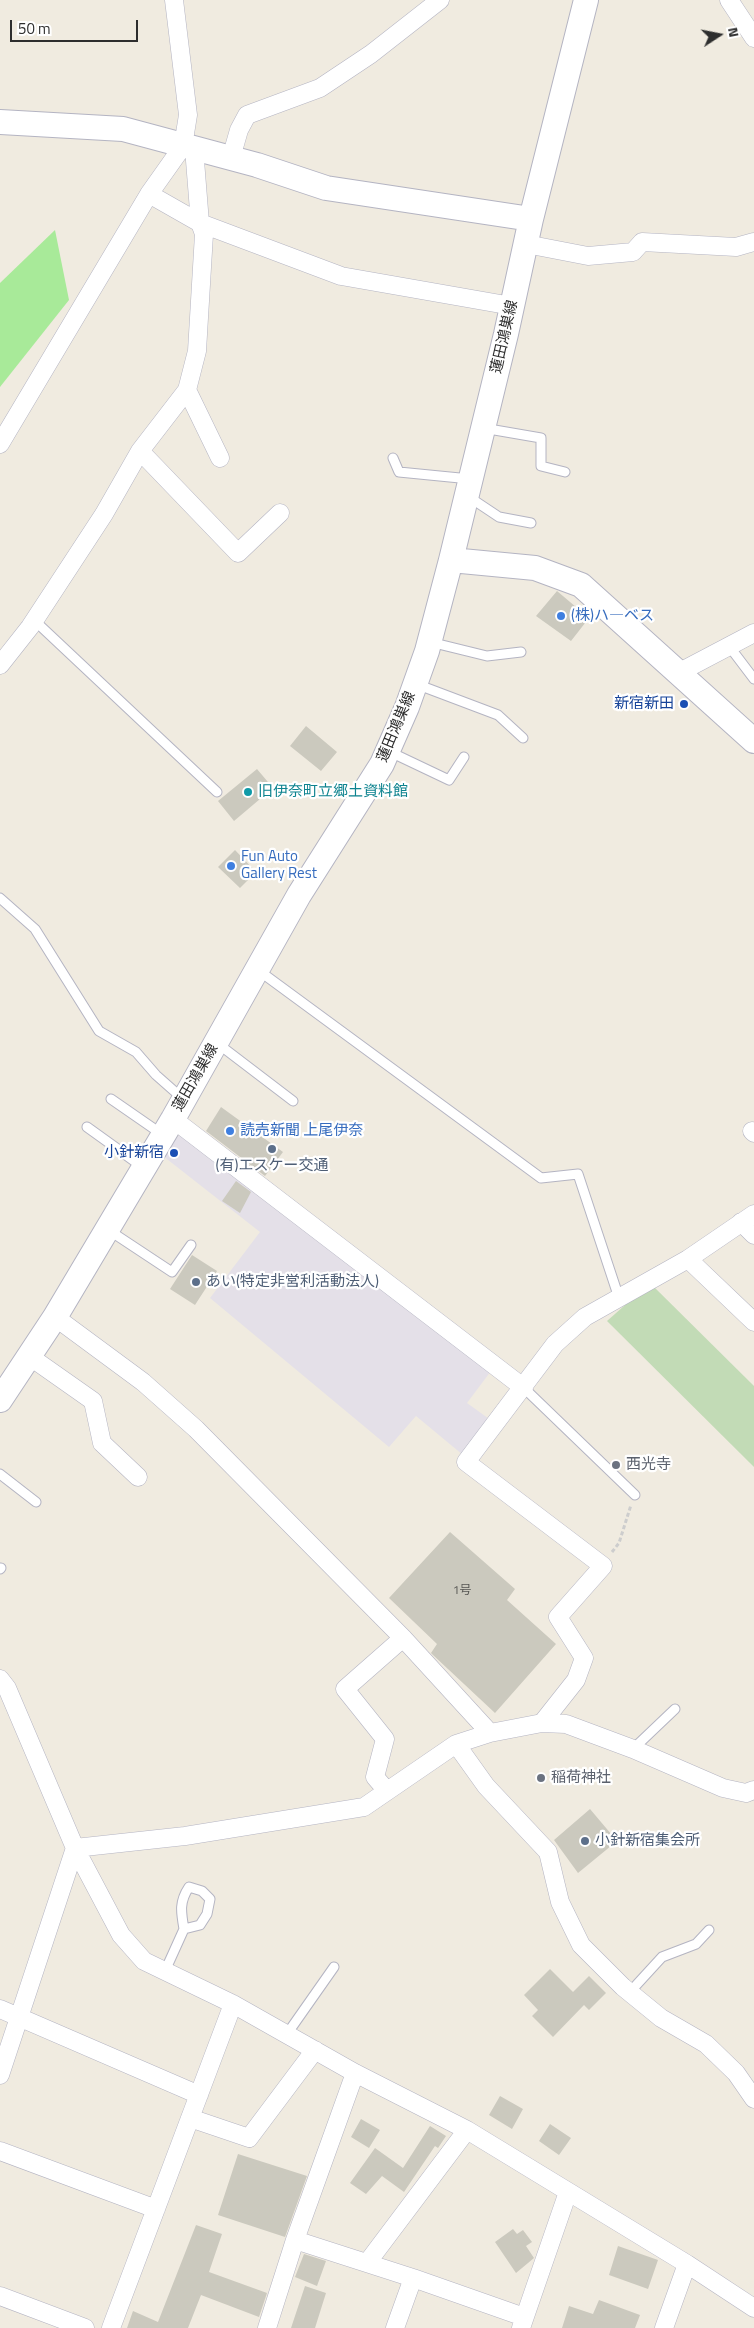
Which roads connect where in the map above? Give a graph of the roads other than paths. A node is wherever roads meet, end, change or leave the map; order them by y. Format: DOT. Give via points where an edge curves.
graph roads {
  1 [pos="174,0"];
  2 [pos="440,0"];
  3 [pos="586,0"];
  4 [pos="729,0"];
  5 [pos="754,38"];
  6 [pos="0,122"];
  7 [pos="188,147"];
  8 [pos="231,158"];
  9 [pos="149,194"];
  10 [pos="531,219"];
  11 [pos="200,223"];
  12 [pos="754,242"];
  13 [pos="526,244"];
  14 [pos="512,306"];
  15 [pos="187,390"];
  16 [pos="483,428"];
  17 [pos="0,444"];
  18 [pos="140,451"];
  19 [pos="220,458"];
  20 [pos="393,458"];
  21 [pos="565,472"];
  22 [pos="469,487"];
  23 [pos="280,512"];
  24 [pos="531,523"];
  25 [pos="451,560"];
  26 [pos="34,620"];
  27 [pos="754,633"];
  28 [pos="430,642"];
  29 [pos="729,646"];
  30 [pos="521,652"];
  31 [pos="0,665"];
  32 [pos="678,674"];
  33 [pos="754,679"];
  34 [pos="416,683"];
  35 [pos="523,738"];
  36 [pos="754,741"];
  37 [pos="388,750"];
  38 [pos="464,757"];
  39 [pos="217,792"];
  40 [pos="0,898"];
  41 [pos="258,970"];
  42 [pos="217,1043"];
  43 [pos="111,1099"];
  44 [pos="292,1101"];
  45 [pos="173,1118"];
  46 [pos="87,1127"];
  47 [pos="144,1168"];
  48 [pos="747,1218"];
  49 [pos="107,1229"];
  50 [pos="754,1235"];
  51 [pos="191,1245"];
  52 [pos="688,1258"];
  53 [pos="619,1298"];
  54 [pos="55,1317"];
  55 [pos="754,1322"];
  56 [pos="29,1356"];
  57 [pos="524,1388"];
  58 [pos="0,1400"];
  59 [pos="0,1474"];
  60 [pos="138,1477"];
  61 [pos="635,1495"];
  62 [pos="36,1502"];
  63 [pos="403,1638"];
  64 [pos="3,1683"];
  65 [pos="0,1706"];
  66 [pos="675,1709"];
  67 [pos="542,1722"];
  68 [pos="490,1733"];
  69 [pos="456,1744"];
  70 [pos="633,1749"];
  71 [pos="754,1790"];
  72 [pos="387,1791"];
  73 [pos="75,1848"];
  74 [pos="184,1929"];
  75 [pos="709,1930"];
  76 [pos="334,1967"];
  77 [pos="165,1971"];
  78 [pos="630,1993"];
  79 [pos="233,2004"];
  80 [pos="0,2009"];
  81 [pos="20,2018"];
  82 [pos="287,2034"];
  83 [pos="316,2050"];
  84 [pos="355,2073"];
  85 [pos="0,2075"];
  86 [pos="199,2095"];
  87 [pos="754,2100"];
  88 [pos="190,2118"];
  89 [pos="467,2130"];
  90 [pos="0,2151"];
  91 [pos="568,2192"];
  92 [pos="156,2209"];
  93 [pos="295,2240"];
  94 [pos="367,2263"];
  95 [pos="687,2264"];
  96 [pos="414,2278"];
  97 [pos="0,2296"];
  98 [pos="754,2308"];
  99 [pos="522,2323"];
  100 [pos="85,2328"];
  101 [pos="111,2328"];
  102 [pos="267,2328"];
  103 [pos="396,2328"];
  104 [pos="664,2328"];
  1 -- 7 [label="street" via="188,115"];
  2 -- 8 [label="street" via="371,54 320,88 247,115"];
  3 -- 10 [label="main road, 蓮田鴻巣線"];
  4 -- 5 [label="street"];
  6 -- 7 [label="main road" via="122,129"];
  7 -- 8 [label="main road"];
  7 -- 9 [label="street"];
  7 -- 11 [label="street"];
  8 -- 10 [label="main road" via="326,188"];
  9 -- 11 [label="street"];
  9 -- 17 [label="street"];
  10 -- 13 [label="main road, 蓮田鴻巣線"];
  11 -- 14 [label="street" via="341,276"];
  11 -- 15 [label="street" via="204,234 197,351"];
  12 -- 13 [label="street" via="736,247 642,242 633,252 588,256"];
  13 -- 14 [label="main road, 蓮田鴻巣線"];
  14 -- 16 [label="main road, 蓮田鴻巣線"];
  15 -- 18 [label="street"];
  15 -- 19 [label="street"];
  16 -- 21 [label="lane" via="540,438 541,466"];
  16 -- 22 [label="main road, 蓮田鴻巣線"];
  18 -- 23 [label="street" via="238,553"];
  18 -- 26 [label="street" via="104,514"];
  20 -- 22 [label="lane" via="399,472"];
  22 -- 24 [label="lane" via="499,517"];
  22 -- 25 [label="main road, 蓮田鴻巣線"];
  25 -- 28 [label="main road, 蓮田鴻巣線"];
  25 -- 32 [label="main road" via="535,568 582,585"];
  26 -- 31 [label="street"];
  26 -- 39 [label="lane"];
  27 -- 29 [label="street"];
  28 -- 30 [label="lane" via="488,656"];
  28 -- 34 [label="main road, 蓮田鴻巣線"];
  29 -- 32 [label="street"];
  29 -- 33 [label="lane"];
  32 -- 36 [label="main road"];
  34 -- 35 [label="lane" via="498,715"];
  34 -- 37 [label="main road, 蓮田鴻巣線"];
  37 -- 38 [label="lane" via="449,780"];
  37 -- 41 [label="main road, 蓮田鴻巣線" via="299,895"];
  40 -- 45 [label="lane" via="34,929 100,1031 136,1052 156,1075"];
  41 -- 42 [label="main road, 蓮田鴻巣線"];
  41 -- 53 [label="lane" via="542,1178 578,1174"];
  42 -- 44 [label="lane"];
  42 -- 45 [label="main road, 蓮田鴻巣線"];
  43 -- 45 [label="lane"];
  45 -- 47 [label="main road, 蓮田鴻巣線"];
  45 -- 57 [label="street"];
  46 -- 47 [label="lane"];
  47 -- 49 [label="main road, 蓮田鴻巣線"];
  48 -- 50 [label="street"];
  48 -- 52 [label="street"];
  49 -- 51 [label="lane" via="172,1272"];
  49 -- 54 [label="main road, 蓮田鴻巣線"];
  52 -- 53 [label="street"];
  52 -- 55 [label="street"];
  53 -- 57 [label="street" via="585,1317 556,1344"];
  54 -- 56 [label="main road, 蓮田鴻巣線"];
  54 -- 63 [label="street" via="143,1382 196,1429"];
  56 -- 58 [label="main road, 蓮田鴻巣線"];
  56 -- 60 [label="street" via="93,1401 102,1443"];
  57 -- 61 [label="lane"];
  57 -- 67 [label="street" via="466,1462 603,1566 558,1617 584,1658 576,1680"];
  59 -- 62 [label="lane"];
  63 -- 68 [label="street"];
  63 -- 72 [label="street" via="345,1689 385,1739 375,1777"];
  64 -- 65 [label="street"];
  64 -- 73 [label="street"];
  66 -- 70 [label="lane"];
  67 -- 68 [label="street"];
  67 -- 70 [label="street" via="566,1724"];
  68 -- 69 [label="street"];
  69 -- 72 [label="street"];
  69 -- 78 [label="street" via="486,1786 548,1852 560,1902 581,1945"];
  70 -- 71 [label="street" via="723,1788 746,1793"];
  72 -- 73 [label="street" via="364,1807 184,1836"];
  73 -- 77 [label="street" via="121,1935 144,1961"];
  73 -- 81 [label="street"];
  74 -- 74 [label="lane" via="200,1925 207,1914 210,1898 202,1890 189,1887 182,1897 180,1907"];
  74 -- 77 [label="lane"];
  75 -- 78 [label="lane" via="696,1944 662,1957"];
  76 -- 82 [label="lane"];
  77 -- 79 [label="street"];
  78 -- 87 [label="street" via="660,2018 706,2044 736,2073"];
  79 -- 82 [label="street"];
  79 -- 86 [label="street"];
  80 -- 81 [label="street"];
  81 -- 85 [label="street"];
  81 -- 86 [label="street"];
  82 -- 83 [label="street"];
  83 -- 84 [label="street"];
  83 -- 88 [label="street" via="248,2138"];
  84 -- 89 [label="street"];
  84 -- 93 [label="street"];
  86 -- 88 [label="street"];
  88 -- 92 [label="street"];
  89 -- 91 [label="street"];
  89 -- 94 [label="street"];
  90 -- 92 [label="street"];
  91 -- 95 [label="street"];
  91 -- 99 [label="street"];
  92 -- 101 [label="street"];
  93 -- 94 [label="street"];
  93 -- 102 [label="street"];
  94 -- 96 [label="street"];
  95 -- 98 [label="street"];
  95 -- 104 [label="street"];
  96 -- 99 [label="street"];
  96 -- 103 [label="street"];
  97 -- 100 [label="street"];
}
